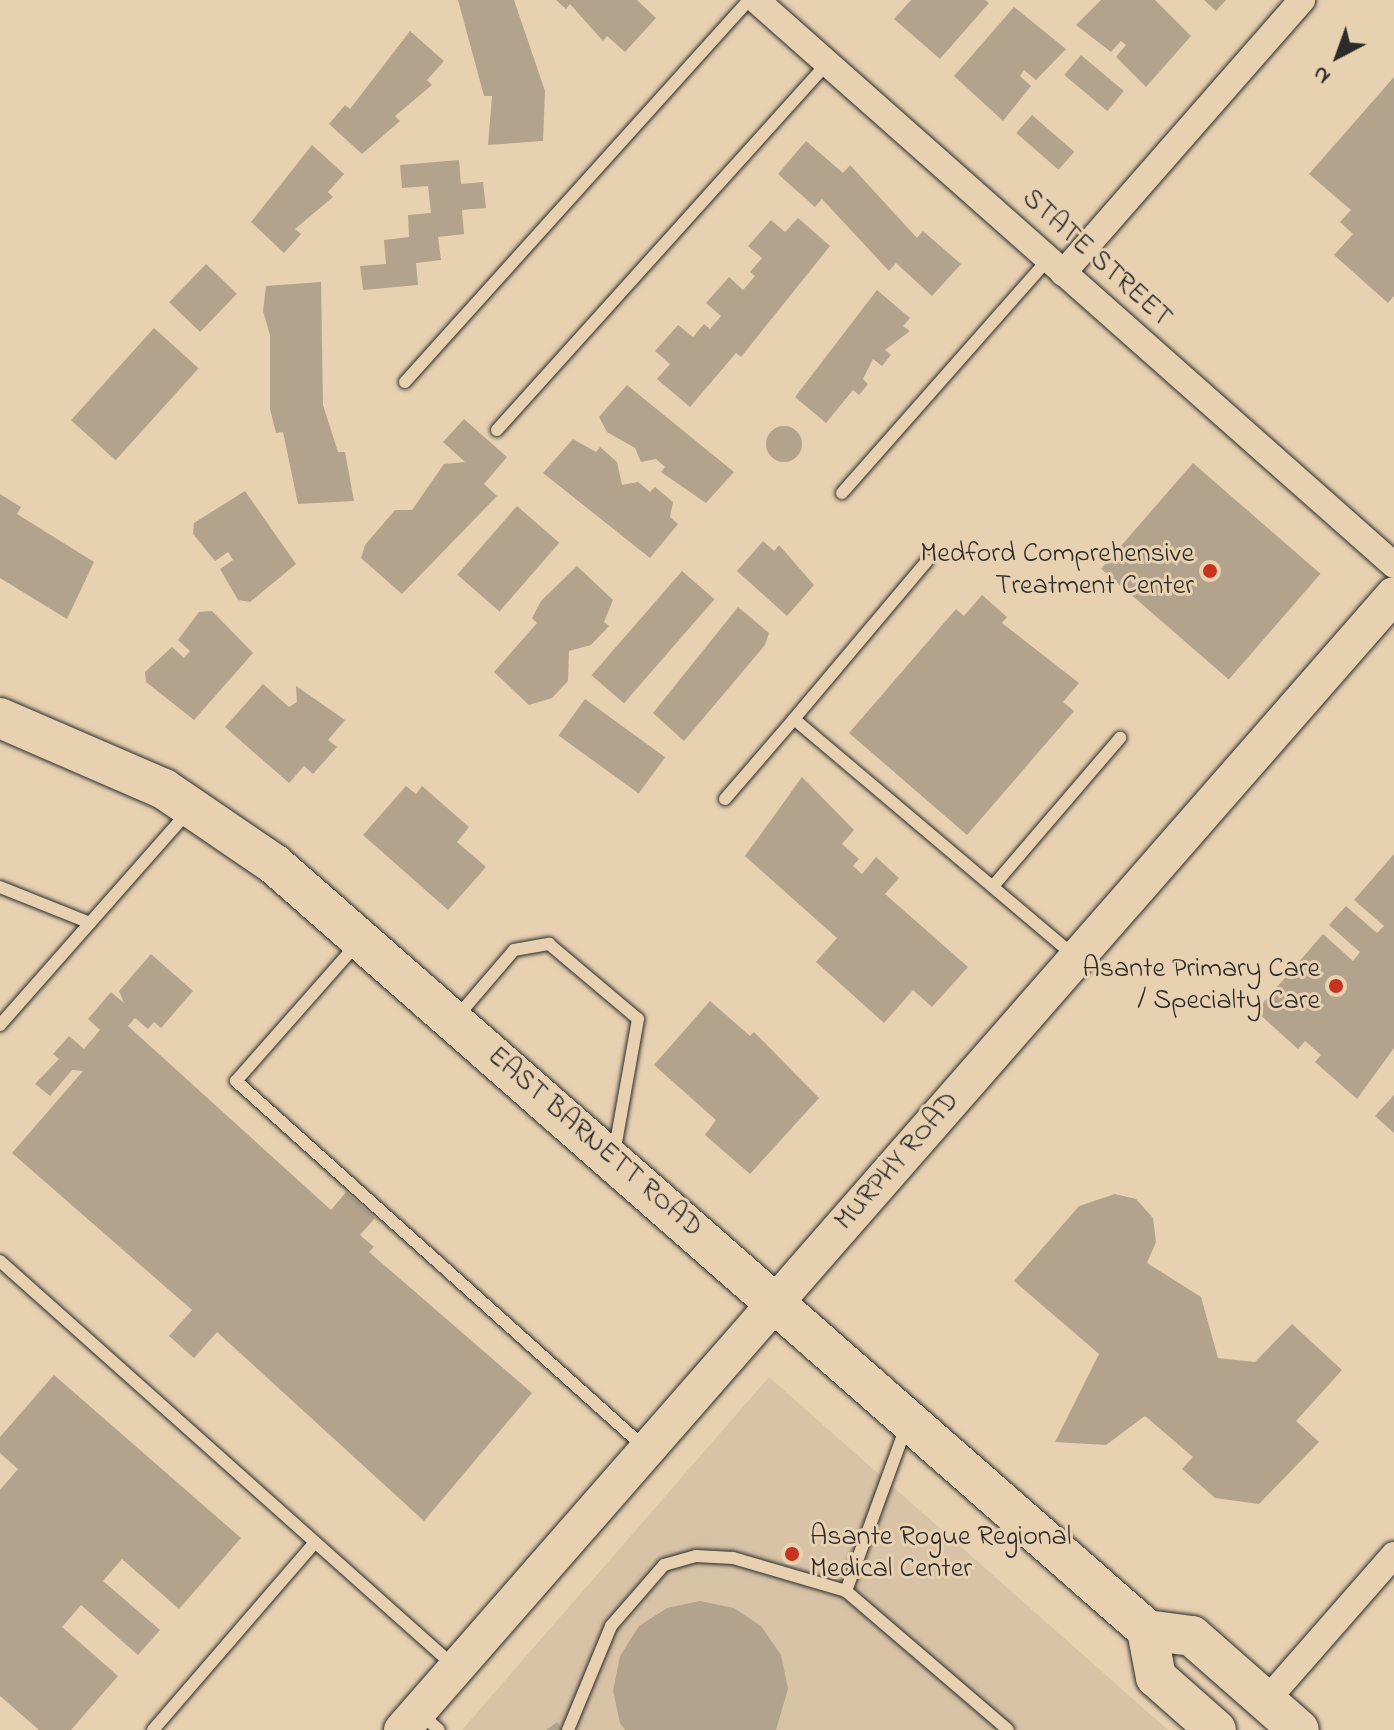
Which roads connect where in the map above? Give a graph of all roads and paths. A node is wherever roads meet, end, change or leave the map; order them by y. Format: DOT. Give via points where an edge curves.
graph roads {
  1 [pos="749,0"];
  2 [pos="756,0"];
  3 [pos="1302,0"];
  4 [pos="827,63"];
  5 [pos="1055,266"];
  6 [pos="405,382"];
  7 [pos="497,430"];
  8 [pos="842,493"];
  9 [pos="927,561"];
  10 [pos="1394,565"];
  11 [pos="1394,595"];
  12 [pos="0,718"];
  13 [pos="794,719"];
  14 [pos="1120,738"];
  15 [pos="725,799"];
  16 [pos="193,807"];
  17 [pos="994,885"];
  18 [pos="0,887"];
  19 [pos="90,923"];
  20 [pos="361,939"];
  21 [pos="1076,958"];
  22 [pos="455,1020"];
  23 [pos="0,1025"];
  24 [pos="613,1161"];
  25 [pos="0,1261"];
  26 [pos="775,1303"];
  27 [pos="909,1420"];
  28 [pos="647,1449"];
  29 [pos="315,1542"];
  30 [pos="1394,1555"];
  31 [pos="846,1591"];
  32 [pos="1147,1630"];
  33 [pos="457,1668"];
  34 [pos="1266,1701"];
  35 [pos="420,1724"];
  36 [pos="153,1730"];
  37 [pos="568,1730"];
  38 [pos="1008,1730"];
  39 [pos="1216,1730"];
  40 [pos="1299,1730"];
  1 -- 6 [label="lane"];
  2 -- 4 [label="street, STATE STREET"];
  3 -- 5 [label="street"];
  4 -- 5 [label="street, STATE STREET"];
  4 -- 7 [label="lane"];
  5 -- 8 [label="lane"];
  5 -- 10 [label="street, STATE STREET"];
  9 -- 13 [label="lane"];
  11 -- 21 [label="street, MURPHY ROAD"];
  12 -- 16 [label="main road, EAST BARNETT ROAD"];
  13 -- 15 [label="lane"];
  13 -- 17 [label="lane"];
  14 -- 17 [label="lane"];
  16 -- 19 [label="lane"];
  16 -- 20 [label="main road, EAST BARNETT ROAD" via="274,864"];
  17 -- 21 [label="lane"];
  18 -- 19 [label="lane"];
  19 -- 23 [label="lane"];
  20 -- 22 [label="main road, EAST BARNETT ROAD"];
  20 -- 28 [label="lane" via="236,1081"];
  21 -- 26 [label="street, MURPHY ROAD"];
  22 -- 24 [label="main road, EAST BARNETT ROAD"];
  22 -- 24 [label="lane" via="514,950 549,944 638,1019"];
  24 -- 26 [label="main road, EAST BARNETT ROAD"];
  25 -- 29 [label="lane"];
  26 -- 27 [label="main road, EAST BARNETT ROAD"];
  26 -- 28 [label="street, MURPHY ROAD"];
  27 -- 31 [label="lane"];
  27 -- 32 [label="main road, EAST BARNETT ROAD"];
  28 -- 33 [label="street, MURPHY ROAD"];
  29 -- 33 [label="lane"];
  29 -- 36 [label="lane"];
  30 -- 34 [label="street"];
  31 -- 37 [label="lane" via="733,1558 696,1556 664,1565 611,1626"];
  31 -- 38 [label="lane"];
  32 -- 34 [label="main road" via="1192,1636"];
  32 -- 39 [label="main road" via="1156,1677"];
  33 -- 35 [label="street, MURPHY ROAD"];
  34 -- 40 [label="main road"];
}
